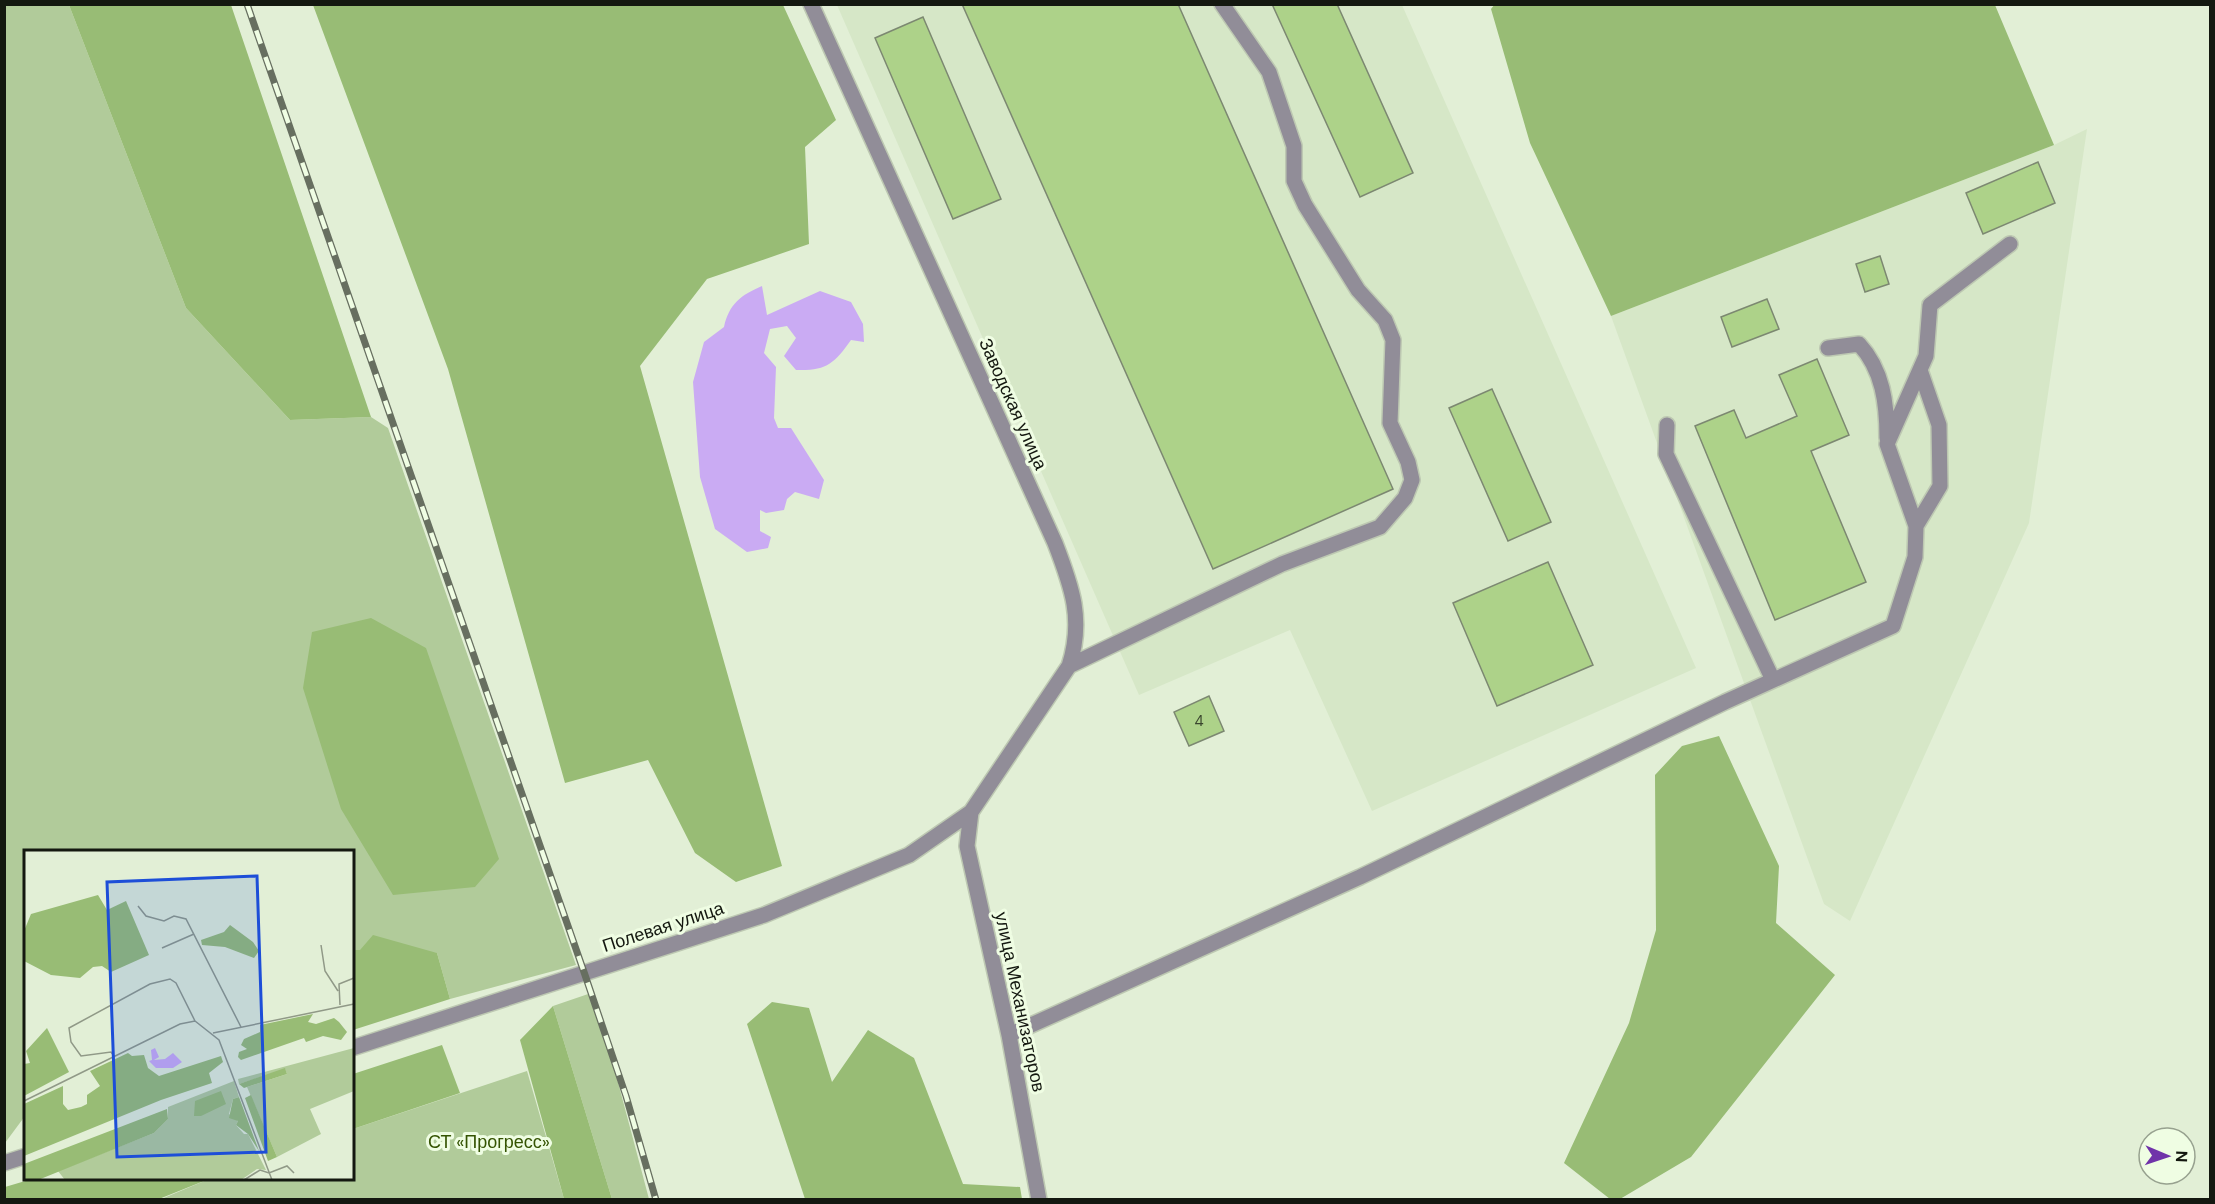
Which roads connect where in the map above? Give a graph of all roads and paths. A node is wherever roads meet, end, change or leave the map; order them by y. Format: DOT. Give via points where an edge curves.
graph roads {
  1 [pos="1222,4"];
  2 [pos="817,7"];
  3 [pos="2010,244"];
  4 [pos="1828,348"];
  5 [pos="1920,370"];
  6 [pos="1667,425"];
  7 [pos="1887,444"];
  8 [pos="1917,526"];
  9 [pos="1069,666"];
  10 [pos="1773,680"];
  11 [pos="971,812"];
  12 [pos="1009,1035"];
  13 [pos="354,1047"];
  14 [pos="24,1157"];
  15 [pos="4,1163"];
  16 [pos="1039,1200"];
  1 -- 9 [label="street" via="1269,72 1294,146 1294,181 1305,204 1358,290 1384,320 1393,340 1390,423 1412,480 1406,498 1380,527 1282,564"];
  2 -- 9 [label="street, Заводская улица" via="1070,582 1077,615 1076,644"];
  3 -- 5 [label="street" via="1930,305 1926,356"];
  4 -- 7 [label="street" via="1859,344 1872,357 1887,403"];
  5 -- 7 [label="street"];
  5 -- 8 [label="street" via="1939,425 1940,486"];
  6 -- 10 [label="street" via="1666,454"];
  7 -- 8 [label="street"];
  8 -- 10 [label="street" via="1915,557 1893,626"];
  9 -- 11 [label="street, Заводская улица"];
  10 -- 12 [label="street" via="1360,877"];
  11 -- 12 [label="street, улица Механизаторов" via="967,846"];
  11 -- 13 [label="street, Полевая улица" via="909,855 764,915"];
  12 -- 16 [label="street, улица Механизаторов"];
  14 -- 15 [label="street"];
}
